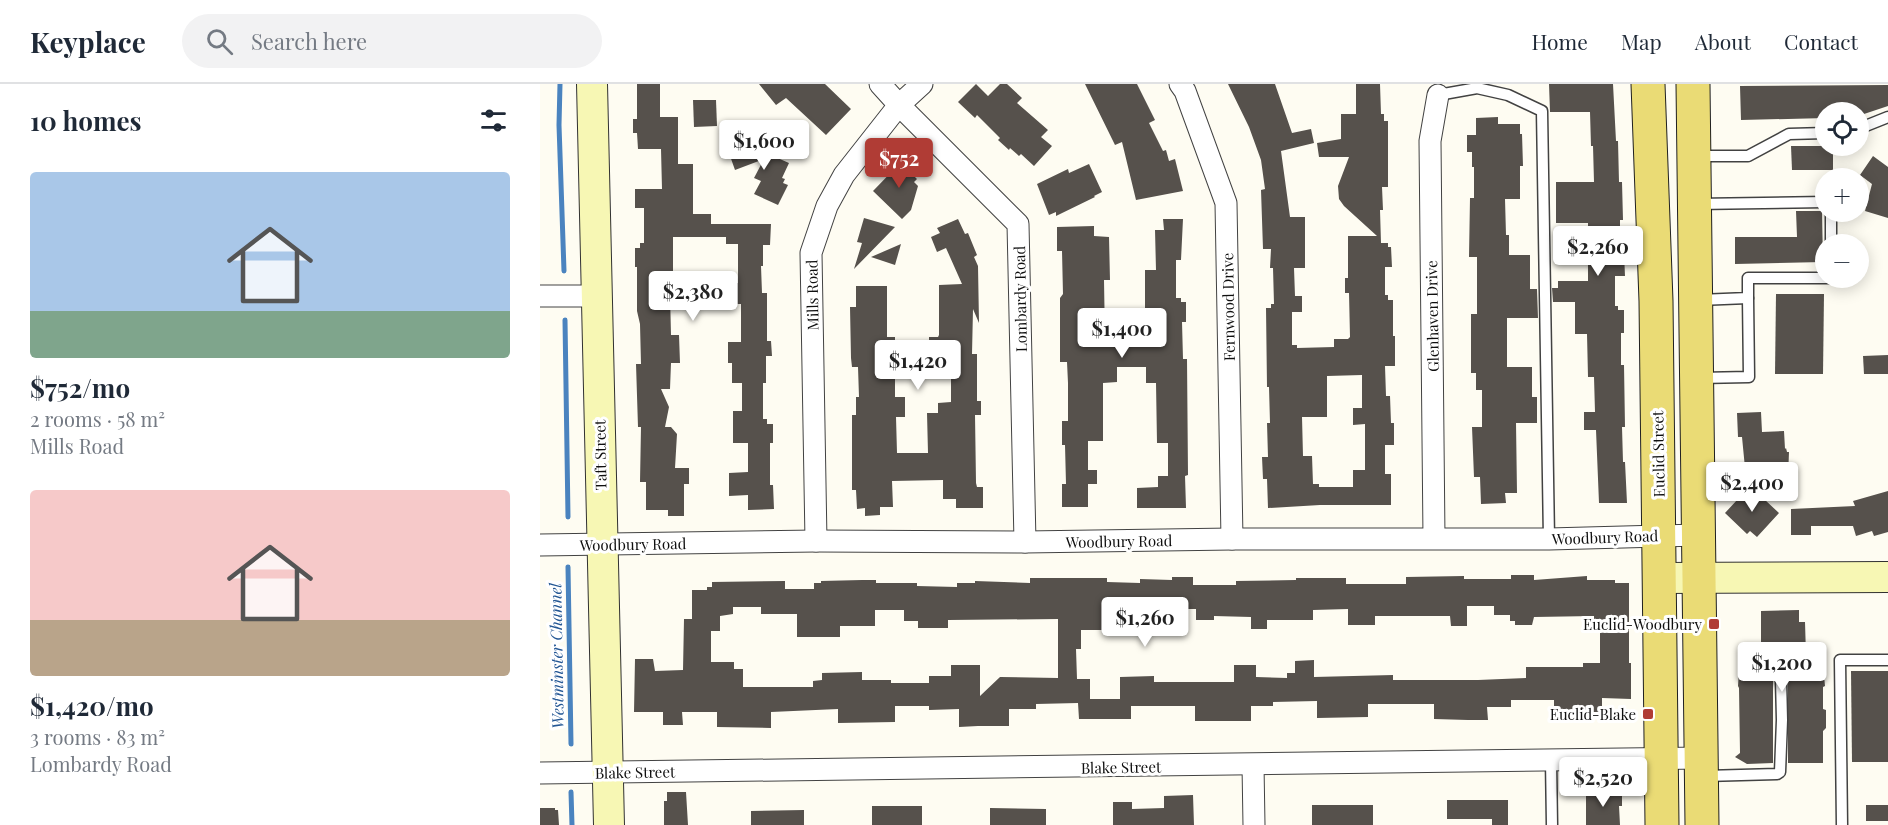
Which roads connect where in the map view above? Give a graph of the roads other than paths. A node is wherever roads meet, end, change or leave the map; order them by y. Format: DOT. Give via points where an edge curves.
graph roads {
  1 [pos="592,84"];
  2 [pos="880,84"];
  3 [pos="922,84"];
  4 [pos="1180,84"];
  5 [pos="1648,84"];
  6 [pos="1693,84"];
  7 [pos="1438,95"];
  8 [pos="899,105"];
  9 [pos="1888,117"];
  10 [pos="1869,125"];
  11 [pos="1815,133"];
  12 [pos="1693,156"];
  13 [pos="1815,202"];
  14 [pos="1693,204"];
  15 [pos="1815,278"];
  16 [pos="564,296"];
  17 [pos="1748,298"];
  18 [pos="1695,300"];
  19 [pos="1656,301"];
  20 [pos="1696,378"];
  21 [pos="1658,534"];
  22 [pos="1698,534"];
  23 [pos="1434,538"];
  24 [pos="1232,539"];
  25 [pos="1549,539"];
  26 [pos="816,541"];
  27 [pos="1025,542"];
  28 [pos="548,545"];
  29 [pos="591,545"];
  30 [pos="1699,577"];
  31 [pos="1888,577"];
  32 [pos="1659,578"];
  33 [pos="1888,660"];
  34 [pos="1781,679"];
  35 [pos="1661,759"];
  36 [pos="1551,760"];
  37 [pos="1253,765"];
  38 [pos="1702,767"];
  39 [pos="608,772"];
  40 [pos="547,773"];
  41 [pos="609,825"];
  42 [pos="1254,825"];
  43 [pos="1552,825"];
  44 [pos="1662,825"];
  45 [pos="1702,825"];
  46 [pos="1842,825"];
  1 -- 16 [label="street, Taft Street"];
  2 -- 8 [label="street, Lombardy Road"];
  3 -- 8 [label="street, Mills Road"];
  4 -- 24 [label="street, Fernwood Drive" via="1226,203"];
  5 -- 19 [label="main road, Euclid Street"];
  6 -- 12 [label="main road"];
  7 -- 23 [label="street, Glenhaven Drive" via="1430,141"];
  7 -- 25 [label="lane" via="1478,88 1508,95 1542,111"];
  8 -- 26 [label="street, Mills Road" via="844,175 827,206 812,253"];
  8 -- 27 [label="street, Lombardy Road" via="1018,224"];
  9 -- 10 [label="lane"];
  11 -- 12 [label="lane" via="1788,134 1748,156"];
  12 -- 14 [label="main road"];
  13 -- 14 [label="lane"];
  14 -- 18 [label="main road"];
  15 -- 17 [label="lane" via="1748,278"];
  16 -- 29 [label="street, Taft Street"];
  17 -- 18 [label="lane"];
  17 -- 20 [label="lane" via="1749,377"];
  18 -- 19 [label="main road"];
  18 -- 20 [label="main road"];
  19 -- 21 [label="main road, Euclid Street"];
  20 -- 22 [label="main road"];
  21 -- 22 [label="street, Woodbury Road"];
  21 -- 25 [label="street, Woodbury Road"];
  21 -- 32 [label="main road, Euclid Street"];
  22 -- 30 [label="main road"];
  23 -- 24 [label="street, Woodbury Road"];
  23 -- 25 [label="street, Woodbury Road"];
  24 -- 27 [label="street, Woodbury Road"];
  26 -- 27 [label="street, Woodbury Road"];
  26 -- 29 [label="street, Woodbury Road"];
  28 -- 29 [label="street, Woodbury Road"];
  29 -- 39 [label="street, Taft Street"];
  30 -- 31 [label="street"];
  30 -- 32 [label="street"];
  30 -- 38 [label="main road"];
  32 -- 35 [label="main road, Euclid Street"];
  33 -- 46 [label="lane" via="1840,660"];
  34 -- 38 [label="lane" via="1780,772"];
  35 -- 36 [label="street, Blake Street"];
  35 -- 38 [label="street, Blake Street"];
  35 -- 44 [label="main road, Euclid Street"];
  36 -- 37 [label="street, Blake Street"];
  36 -- 43 [label="lane"];
  37 -- 39 [label="street, Blake Street"];
  37 -- 42 [label="street"];
  38 -- 45 [label="main road"];
  39 -- 40 [label="street, Blake Street"];
  39 -- 41 [label="street, Taft Street"];
}
